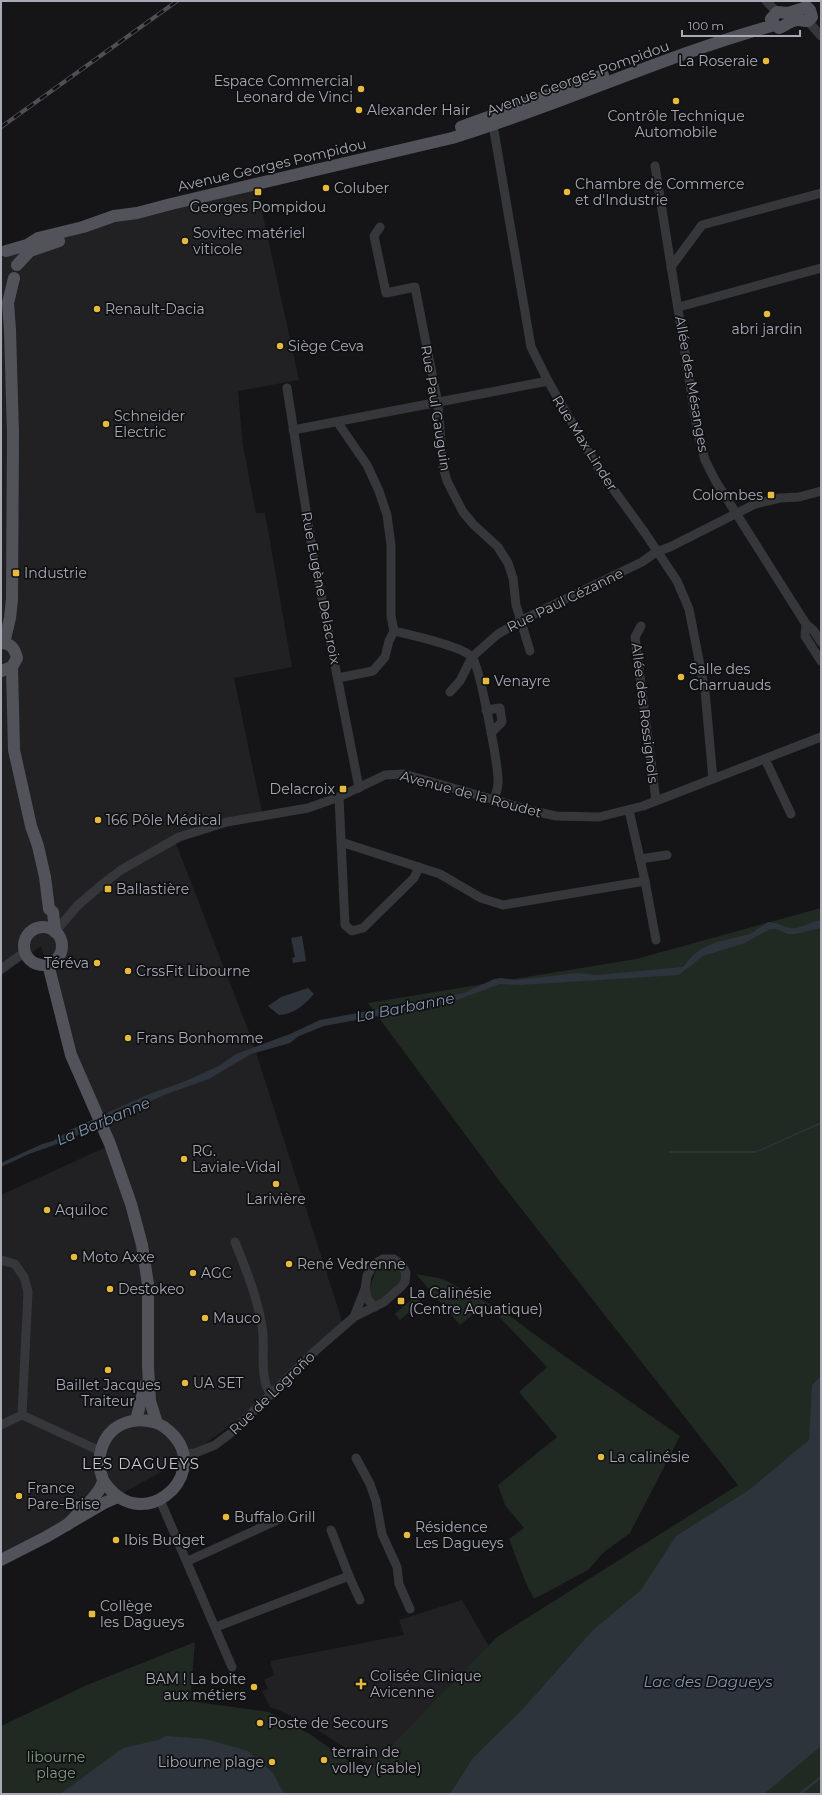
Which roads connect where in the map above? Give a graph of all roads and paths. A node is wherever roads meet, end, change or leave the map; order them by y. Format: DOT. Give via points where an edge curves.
graph roads {
  1 [pos="766,1"];
  2 [pos="814,13"];
  3 [pos="774,19"];
  4 [pos="820,33"];
  5 [pos="492,121"];
  6 [pos="655,166"];
  7 [pos="821,193"];
  8 [pos="137,213"];
  9 [pos="380,227"];
  10 [pos="3,251"];
  11 [pos="17,265"];
  12 [pos="671,267"];
  13 [pos="821,268"];
  14 [pos="14,278"];
  15 [pos="1,285"];
  16 [pos="4,298"];
  17 [pos="679,307"];
  18 [pos="548,381"];
  19 [pos="287,388"];
  20 [pos="438,404"];
  21 [pos="338,423"];
  22 [pos="293,430"];
  23 [pos="821,491"];
  24 [pos="736,514"];
  25 [pos="656,552"];
  26 [pos="520,621"];
  27 [pos="806,624"];
  28 [pos="641,626"];
  29 [pos="394,631"];
  30 [pos="821,642"];
  31 [pos="3,643"];
  32 [pos="530,651"];
  33 [pos="472,657"];
  34 [pos="821,661"];
  35 [pos="7,669"];
  36 [pos="1,675"];
  37 [pos="338,678"];
  38 [pos="450,692"];
  39 [pos="12,699"];
  40 [pos="486,710"];
  41 [pos="491,733"];
  42 [pos="821,737"];
  43 [pos="765,759"];
  44 [pos="713,779"];
  45 [pos="359,788"];
  46 [pos="339,797"];
  47 [pos="656,800"];
  48 [pos="494,801"];
  49 [pos="629,810"];
  50 [pos="792,814"];
  51 [pos="341,842"];
  52 [pos="667,855"];
  53 [pos="640,859"];
  54 [pos="419,867"];
  55 [pos="645,881"];
  56 [pos="51,911"];
  57 [pos="68,916"];
  58 [pos="40,927"];
  59 [pos="55,932"];
  60 [pos="656,940"];
  61 [pos="25,952"];
  62 [pos="48,964"];
  63 [pos="1,969"];
  64 [pos="235,1242"];
  65 [pos="1,1260"];
  66 [pos="365,1289"];
  67 [pos="375,1307"];
  68 [pos="354,1317"];
  69 [pos="148,1366"];
  70 [pos="271,1395"];
  71 [pos="22,1414"];
  72 [pos="136,1420"];
  73 [pos="157,1423"];
  74 [pos="1,1425"];
  75 [pos="100,1451"];
  76 [pos="182,1454"];
  77 [pos="356,1458"];
  78 [pos="103,1480"];
  79 [pos="118,1497"];
  80 [pos="160,1500"];
  81 [pos="282,1518"];
  82 [pos="67,1525"];
  83 [pos="331,1530"];
  84 [pos="1,1560"];
  85 [pos="188,1561"];
  86 [pos="349,1576"];
  87 [pos="360,1600"];
  88 [pos="410,1609"];
  89 [pos="216,1627"];
  90 [pos="232,1667"];
  1 -- 3 [label="street"];
  2 -- 3 [label="main road, Avenue Georges Pompidou" via="779,28"];
  2 -- 4 [label="street"];
  3 -- 5 [label="main road, Avenue Georges Pompidou" via="690,53"];
  5 -- 8 [label="main road, Avenue Georges Pompidou" via="452,138"];
  5 -- 18 [label="street, Rue Max Linder" via="531,347"];
  6 -- 12 [label="street, Allée des Mésanges"];
  7 -- 12 [label="street" via="702,225"];
  8 -- 10 [label="main road, Avenue Georges Pompidou" via="108,218"];
  8 -- 11 [label="main road, Avenue Georges Pompidou" via="117,223 30,251"];
  9 -- 20 [label="street, Rue Paul Gauguin" via="374,236 386,292 415,287"];
  10 -- 11 [label="main road" via="14,258"];
  11 -- 14 [label="main road"];
  12 -- 17 [label="street, Allée des Mésanges"];
  13 -- 17 [label="street"];
  14 -- 15 [label="main road"];
  14 -- 16 [label="main road"];
  16 -- 31 [label="main road" via="10,330 13,434 12,599"];
  17 -- 24 [label="street, Allée des Mésanges" via="698,434 705,460"];
  18 -- 20 [label="street"];
  18 -- 25 [label="street, Rue Max Linder" via="598,468"];
  19 -- 22 [label="street, Rue Eugène Delacroix"];
  20 -- 21 [label="street"];
  20 -- 26 [label="street, Rue Paul Gauguin" via="447,481 463,512 498,547 508,563"];
  21 -- 22 [label="street"];
  21 -- 29 [label="street" via="368,465 387,516 391,545"];
  22 -- 37 [label="street, Rue Eugène Delacroix" via="312,548"];
  23 -- 24 [label="street, Rue Paul Cézanne" via="755,504"];
  24 -- 25 [label="street, Rue Paul Cézanne"];
  24 -- 27 [label="street, Allée des Mésanges"];
  25 -- 26 [label="street, Rue Paul Cézanne" via="642,562"];
  25 -- 44 [label="street, Rue Max Linder" via="677,581 689,609 705,691"];
  26 -- 32 [label="street, Rue Paul Gauguin"];
  26 -- 33 [label="street, Rue Paul Cézanne" via="498,634"];
  27 -- 30 [label="street, Allée des Mésanges"];
  27 -- 34 [label="street, Allée des Mésanges" via="805,636"];
  28 -- 47 [label="street, Allée des Rossignols" via="635,637"];
  29 -- 33 [label="street" via="456,648"];
  29 -- 37 [label="street" via="385,657 373,671"];
  31 -- 35 [label="main road" via="13,648 17,658"];
  33 -- 38 [label="street, Rue Paul Cézanne" via="460,681"];
  33 -- 40 [label="street"];
  35 -- 39 [label="main road"];
  36 -- 39 [label="main road"];
  37 -- 45 [label="street, Rue Eugène Delacroix"];
  39 -- 56 [label="main road" via="14,750"];
  40 -- 41 [label="street"];
  40 -- 41 [label="street" via="500,708 502,722"];
  41 -- 48 [label="street" via="498,784"];
  42 -- 43 [label="street, Avenue de la Roudet"];
  43 -- 44 [label="street, Avenue de la Roudet"];
  43 -- 50 [label="street"];
  44 -- 47 [label="street, Avenue de la Roudet"];
  45 -- 46 [label="street, Avenue de la Roudet"];
  45 -- 48 [label="street, Avenue de la Roudet" via="385,775 404,774"];
  46 -- 51 [label="street"];
  46 -- 57 [label="street, Avenue de la Roudet" via="308,808 227,822 179,837 121,870 86,897"];
  47 -- 49 [label="street, Avenue de la Roudet"];
  48 -- 49 [label="street, Avenue de la Roudet" via="556,816 599,817"];
  49 -- 53 [label="street"];
  51 -- 54 [label="street"];
  51 -- 54 [label="street" via="345,925 352,931 363,928 414,878"];
  52 -- 53 [label="street"];
  53 -- 55 [label="street"];
  54 -- 55 [label="street" via="440,874 481,898 503,905"];
  55 -- 60 [label="street"];
  56 -- 57 [label="street"];
  56 -- 58 [label="main road"];
  56 -- 59 [label="main road"];
  57 -- 59 [label="street, Avenue de la Roudet"];
  58 -- 59 [label="main road"];
  58 -- 61 [label="main road" via="28,934"];
  59 -- 62 [label="main road" via="61,941 60,953 58,958"];
  61 -- 62 [label="main road" via="34,963"];
  61 -- 63 [label="street"];
  62 -- 69 [label="main road" via="71,1055 110,1144 142,1245 148,1284"];
  64 -- 70 [label="street" via="258,1305 265,1384"];
  65 -- 71 [label="street" via="15,1264 24,1277 28,1292"];
  66 -- 67 [label="street" via="368,1300"];
  66 -- 67 [label="street, Rue de Logroño" via="372,1267 383,1259 394,1259 402,1265 406,1273 405,1282"];
  66 -- 68 [label="street, Rue de Logroño"];
  67 -- 68 [label="street, Rue de Logroño"];
  68 -- 70 [label="street, Rue de Logroño"];
  69 -- 72 [label="main road"];
  69 -- 73 [label="main road" via="150,1401"];
  70 -- 76 [label="street, Rue de Logroño" via="215,1445 195,1453"];
  71 -- 74 [label="street"];
  71 -- 75 [label="street"];
  72 -- 73 [label="main road"];
  72 -- 75 [label="main road" via="124,1423 113,1430"];
  73 -- 76 [label="main road" via="169,1430 178,1441"];
  75 -- 78 [label="main road" via="99,1461"];
  76 -- 80 [label="main road" via="183,1468 179,1481 171,1492"];
  77 -- 88 [label="street" via="370,1484 382,1534 397,1567 400,1584"];
  78 -- 79 [label="main road" via="109,1490"];
  78 -- 82 [label="main road" via="98,1492"];
  79 -- 80 [label="main road" via="139,1504"];
  79 -- 82 [label="main road"];
  80 -- 85 [label="street"];
  81 -- 85 [label="street"];
  82 -- 84 [label="main road"];
  83 -- 86 [label="street"];
  85 -- 89 [label="street"];
  86 -- 87 [label="street"];
  86 -- 89 [label="street"];
  89 -- 90 [label="street"];
}
